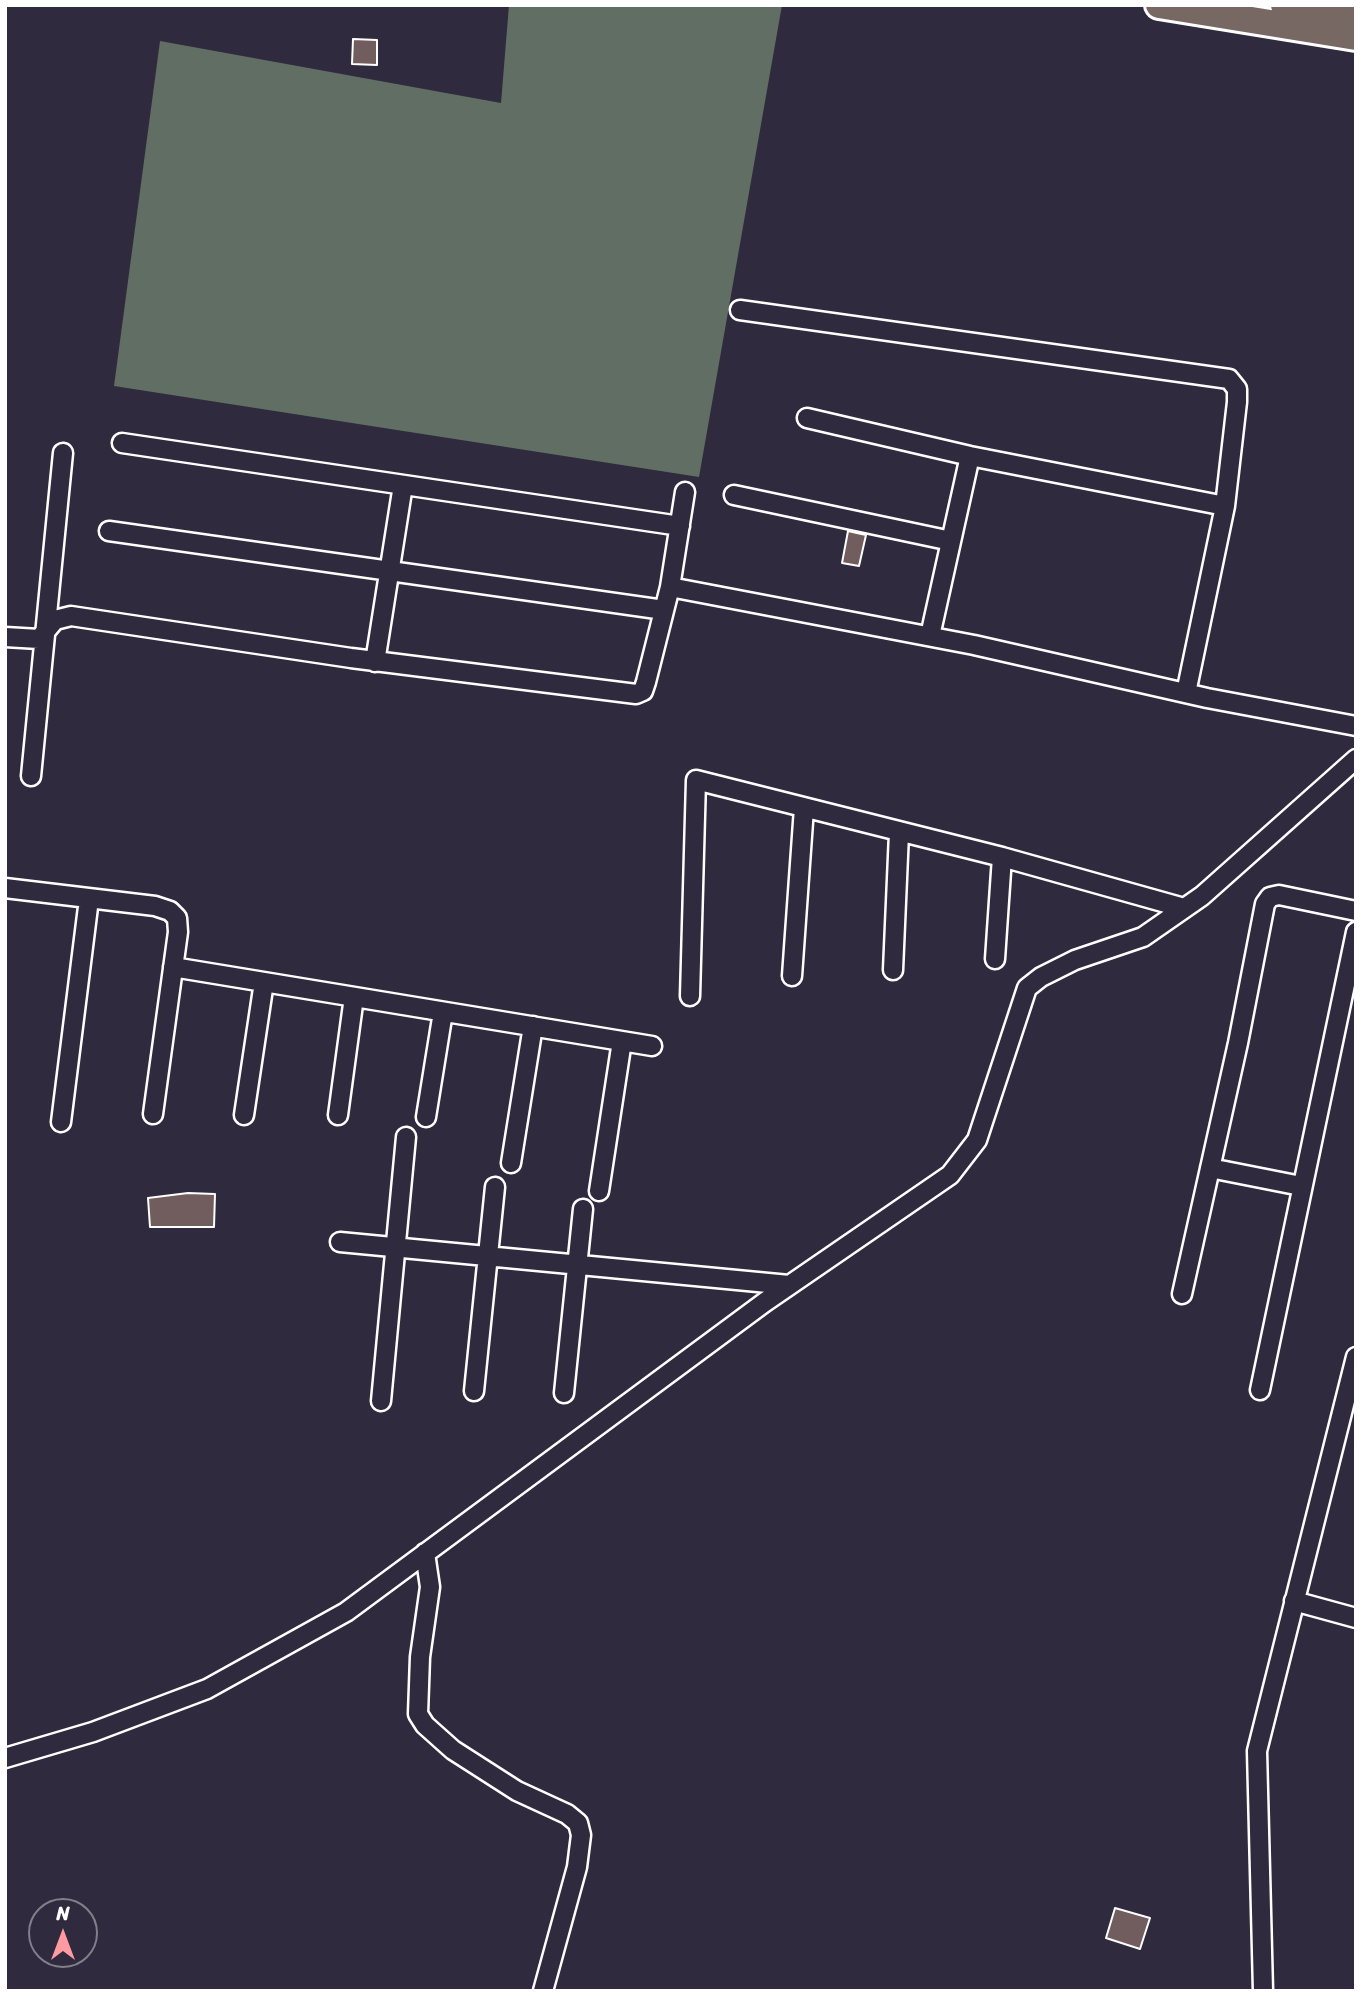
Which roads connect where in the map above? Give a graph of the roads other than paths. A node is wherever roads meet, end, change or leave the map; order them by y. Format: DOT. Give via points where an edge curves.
graph roads {
  1 [pos="1159,5"];
  2 [pos="1284,5"];
  3 [pos="1356,17"];
  4 [pos="1356,37"];
  5 [pos="740,310"];
  6 [pos="807,418"];
  7 [pos="122,443"];
  8 [pos="64,453"];
  9 [pos="970,456"];
  10 [pos="403,485"];
  11 [pos="685,492"];
  12 [pos="734,495"];
  13 [pos="1225,506"];
  14 [pos="680,526"];
  15 [pos="109,531"];
  16 [pos="951,541"];
  17 [pos="390,571"];
  18 [pos="670,587"];
  19 [pos="664,610"];
  20 [pos="45,635"];
  21 [pos="930,636"];
  22 [pos="5,637"];
  23 [pos="375,662"];
  24 [pos="1186,693"];
  25 [pos="1356,726"];
  26 [pos="1356,759"];
  27 [pos="31,776"];
  28 [pos="804,808"];
  29 [pos="899,833"];
  30 [pos="1002,857"];
  31 [pos="5,888"];
  32 [pos="89,899"];
  33 [pos="1184,908"];
  34 [pos="1356,912"];
  35 [pos="1356,932"];
  36 [pos="995,959"];
  37 [pos="173,967"];
  38 [pos="893,970"];
  39 [pos="792,976"];
  40 [pos="264,982"];
  41 [pos="690,996"];
  42 [pos="354,997"];
  43 [pos="443,1012"];
  44 [pos="533,1026"];
  45 [pos="622,1041"];
  46 [pos="652,1046"];
  47 [pos="153,1114"];
  48 [pos="244,1115"];
  49 [pos="338,1115"];
  50 [pos="426,1117"];
  51 [pos="61,1122"];
  52 [pos="406,1137"];
  53 [pos="511,1163"];
  54 [pos="1210,1168"];
  55 [pos="1301,1186"];
  56 [pos="495,1187"];
  57 [pos="599,1191"];
  58 [pos="583,1209"];
  59 [pos="340,1242"];
  60 [pos="396,1248"];
  61 [pos="489,1257"];
  62 [pos="578,1266"];
  63 [pos="789,1285"];
  64 [pos="1182,1294"];
  65 [pos="1356,1357"];
  66 [pos="1260,1390"];
  67 [pos="474,1391"];
  68 [pos="564,1394"];
  69 [pos="382,1401"];
  70 [pos="425,1553"];
  71 [pos="1294,1601"];
  72 [pos="1356,1618"];
  73 [pos="5,1758"];
  74 [pos="542,1991"];
  75 [pos="1263,1991"];
  1 -- 4 [label="main road"];
  2 -- 3 [label="main road"];
  5 -- 13 [label="street" via="1229,379 1237,389 1237,402"];
  6 -- 9 [label="street"];
  7 -- 10 [label="street"];
  8 -- 20 [label="street"];
  9 -- 13 [label="street"];
  9 -- 16 [label="street"];
  10 -- 14 [label="street"];
  10 -- 17 [label="street"];
  11 -- 14 [label="street"];
  12 -- 16 [label="street"];
  13 -- 24 [label="street"];
  14 -- 18 [label="street"];
  15 -- 17 [label="street"];
  16 -- 21 [label="street"];
  17 -- 19 [label="street"];
  17 -- 23 [label="street"];
  18 -- 19 [label="street"];
  18 -- 21 [label="street"];
  19 -- 23 [label="street" via="643,691 636,694"];
  20 -- 22 [label="street"];
  20 -- 23 [label="street" via="55,620 71,616"];
  20 -- 27 [label="street"];
  21 -- 24 [label="street"];
  24 -- 25 [label="street"];
  26 -- 33 [label="street"];
  28 -- 29 [label="street"];
  28 -- 39 [label="street"];
  28 -- 41 [label="street" via="696,779"];
  29 -- 30 [label="street"];
  29 -- 38 [label="street"];
  30 -- 33 [label="street"];
  30 -- 36 [label="street"];
  31 -- 32 [label="street"];
  32 -- 37 [label="street" via="170,911 177,918 178,932"];
  32 -- 51 [label="street"];
  33 -- 63 [label="street" via="1143,937 1075,960 1027,988 977,1139 950,1175"];
  34 -- 54 [label="street" via="1279,895 1265,904"];
  35 -- 55 [label="street"];
  37 -- 40 [label="street"];
  37 -- 47 [label="street"];
  40 -- 42 [label="street"];
  40 -- 48 [label="street"];
  42 -- 43 [label="street"];
  42 -- 49 [label="street"];
  43 -- 44 [label="street"];
  43 -- 50 [label="street"];
  44 -- 45 [label="street"];
  44 -- 53 [label="street"];
  45 -- 46 [label="street"];
  45 -- 57 [label="street"];
  52 -- 60 [label="street"];
  54 -- 55 [label="street"];
  54 -- 64 [label="street"];
  55 -- 66 [label="street"];
  56 -- 61 [label="street"];
  58 -- 62 [label="street"];
  59 -- 60 [label="street"];
  60 -- 61 [label="street"];
  60 -- 69 [label="street"];
  61 -- 62 [label="street"];
  61 -- 67 [label="street"];
  62 -- 63 [label="street"];
  62 -- 68 [label="street"];
  63 -- 70 [label="street"];
  65 -- 71 [label="street"];
  70 -- 73 [label="street" via="346,1612 207,1689 93,1732"];
  70 -- 74 [label="street" via="430,1587 418,1714 453,1750 578,1823 577,1867"];
  71 -- 72 [label="street"];
  71 -- 75 [label="street" via="1257,1751"];
}
